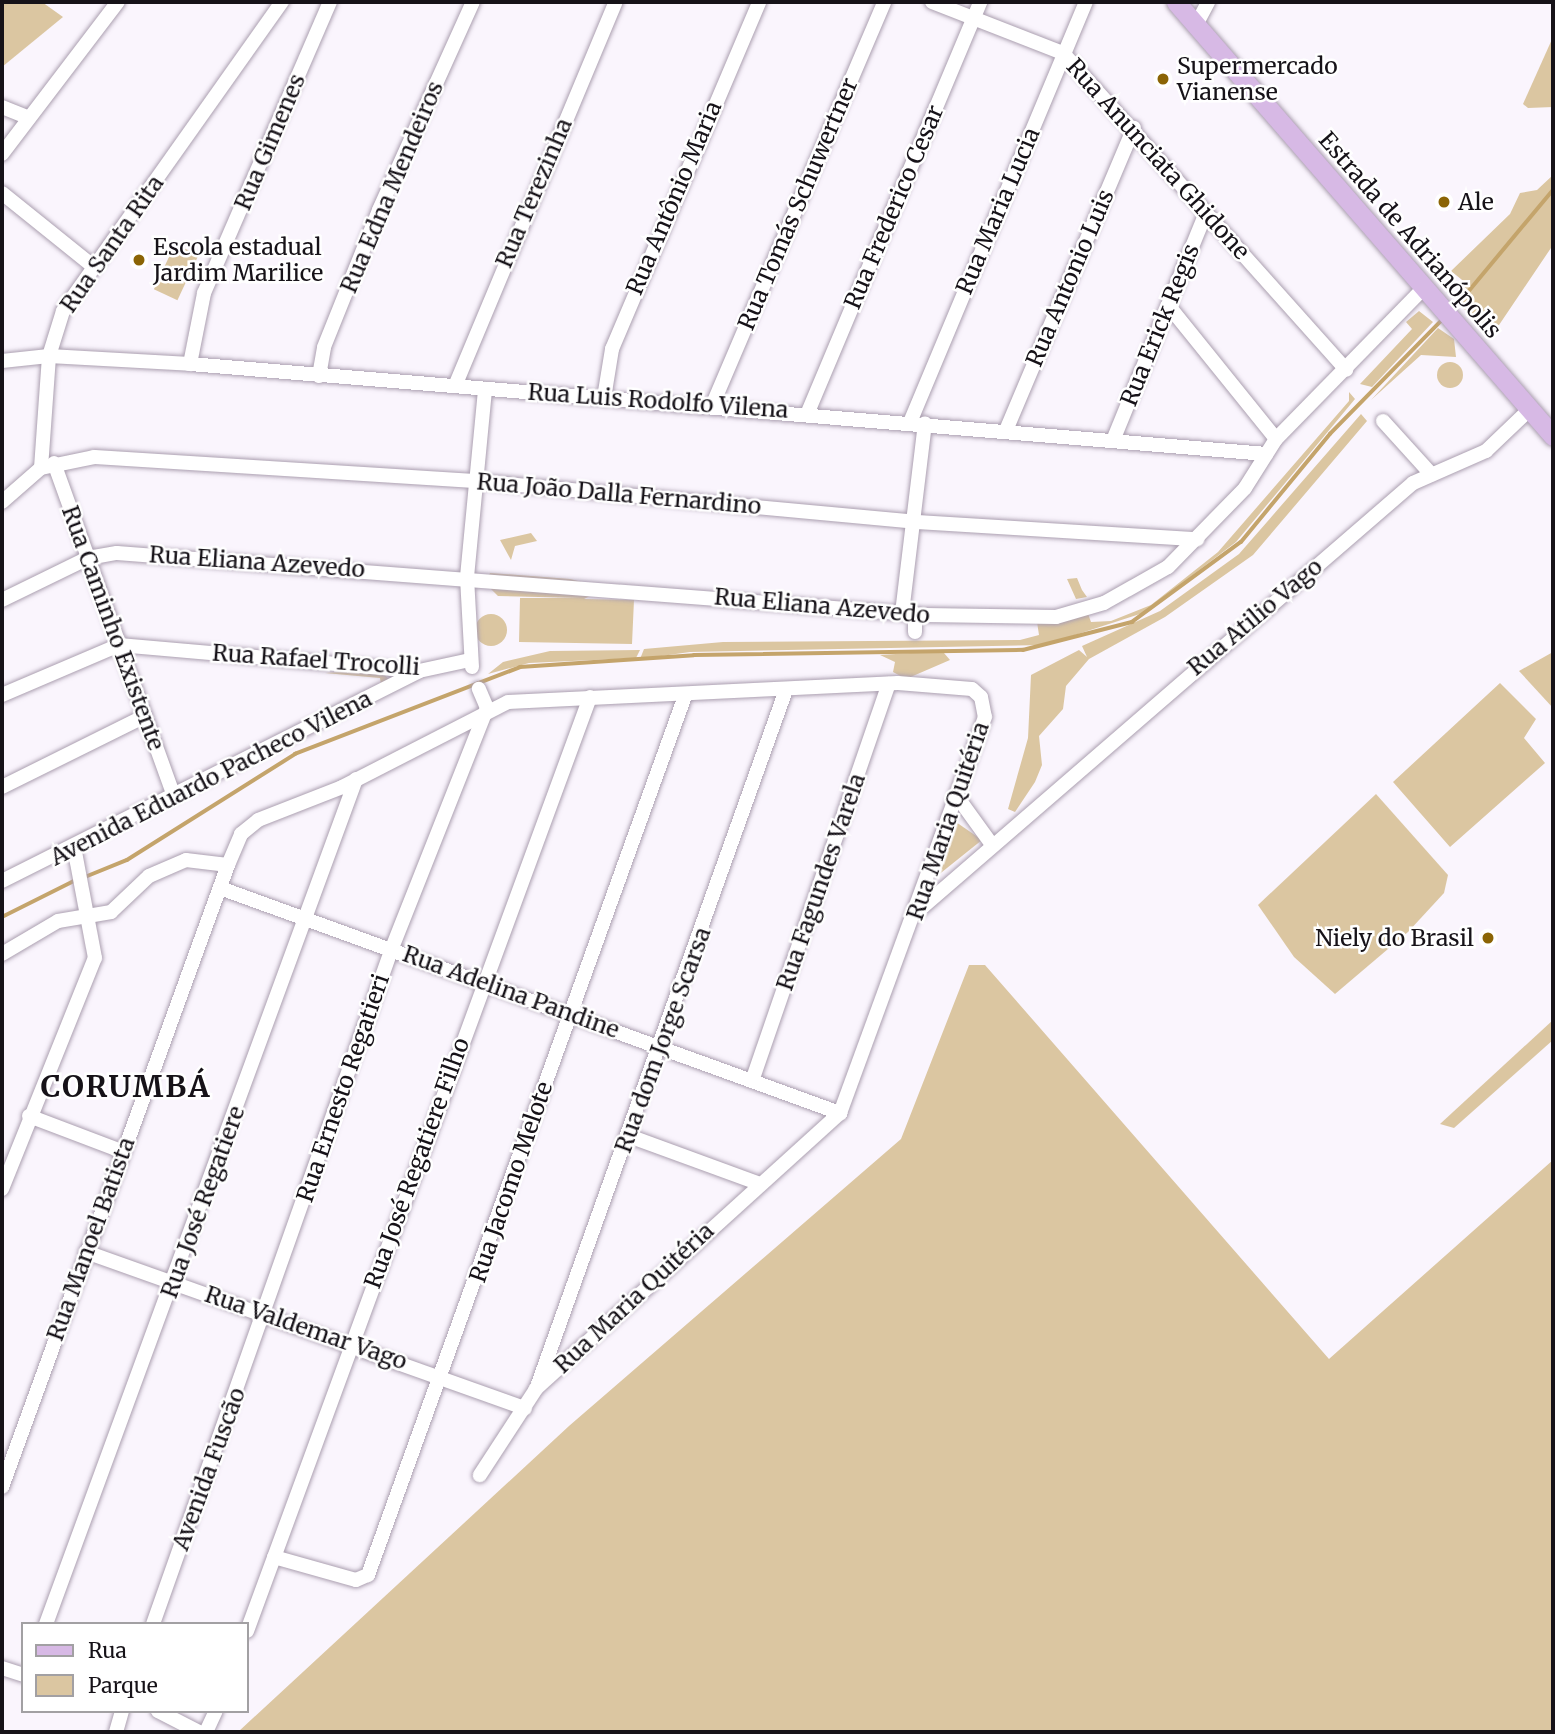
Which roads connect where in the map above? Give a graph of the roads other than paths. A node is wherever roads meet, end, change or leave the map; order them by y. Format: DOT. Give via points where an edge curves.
graph roads {
  1 [pos="118,2"];
  2 [pos="282,2"];
  3 [pos="330,2"];
  4 [pos="473,2"];
  5 [pos="616,2"];
  6 [pos="759,2"];
  7 [pos="884,2"];
  8 [pos="932,2"];
  9 [pos="980,2"];
  10 [pos="1086,2"];
  11 [pos="1177,2"];
  12 [pos="1208,2"];
  13 [pos="974,18"];
  14 [pos="1196,25"];
  15 [pos="1063,53"];
  16 [pos="2,107"];
  17 [pos="29,118"];
  18 [pos="1134,128"];
  19 [pos="2,154"];
  20 [pos="2,193"];
  21 [pos="1206,212"];
  22 [pos="94,267"];
  23 [pos="1427,294"];
  24 [pos="1168,305"];
  25 [pos="49,356"];
  26 [pos="2,361"];
  27 [pos="190,364"];
  28 [pos="1346,370"];
  29 [pos="319,376"];
  30 [pos="455,386"];
  31 [pos="485,389"];
  32 [pos="604,398"];
  33 [pos="712,406"];
  34 [pos="1530,409"];
  35 [pos="808,412"];
  36 [pos="918,421"];
  37 [pos="1383,421"];
  38 [pos="1007,428"];
  39 [pos="1553,436"];
  40 [pos="1114,438"];
  41 [pos="1276,439"];
  42 [pos="1266,454"];
  43 [pos="48,466"];
  44 [pos="1432,474"];
  45 [pos="475,481"];
  46 [pos="2,502"];
  47 [pos="916,522"];
  48 [pos="1197,539"];
  49 [pos="88,558"];
  50 [pos="467,578"];
  51 [pos="2,600"];
  52 [pos="908,613"];
  53 [pos="915,632"];
  54 [pos="119,645"];
  55 [pos="419,671"];
  56 [pos="889,684"];
  57 [pos="479,689"];
  58 [pos="786,690"];
  59 [pos="2,695"];
  60 [pos="685,696"];
  61 [pos="590,697"];
  62 [pos="487,708"];
  63 [pos="145,716"];
  64 [pos="356,779"];
  65 [pos="2,787"];
  66 [pos="173,793"];
  67 [pos="956,795"];
  68 [pos="242,834"];
  69 [pos="990,842"];
  70 [pos="74,848"];
  71 [pos="228,865"];
  72 [pos="2,881"];
  73 [pos="220,888"];
  74 [pos="917,912"];
  75 [pos="85,915"];
  76 [pos="306,918"];
  77 [pos="392,948"];
  78 [pos="2,954"];
  79 [pos="484,982"];
  80 [pos="571,1014"];
  81 [pos="662,1047"];
  82 [pos="752,1081"];
  83 [pos="840,1113"];
  84 [pos="29,1116"];
  85 [pos="629,1136"];
  86 [pos="121,1151"];
  87 [pos="760,1184"];
  88 [pos="2,1189"];
  89 [pos="86,1252"];
  90 [pos="174,1283"];
  91 [pos="264,1314"];
  92 [pos="351,1343"];
  93 [pos="443,1376"];
  94 [pos="536,1389"];
  95 [pos="526,1408"];
  96 [pos="480,1475"];
  97 [pos="2,1487"];
  98 [pos="274,1557"];
  99 [pos="47,1622"];
  100 [pos="154,1622"];
  101 [pos="248,1627"];
  102 [pos="2,1668"];
  103 [pos="21,1674"];
  104 [pos="121,1713"];
  105 [pos="162,1713"];
  106 [pos="215,1713"];
  107 [pos="116,1732"];
  108 [pos="199,1732"];
  109 [pos="206,1732"];
  1 -- 17 [label="street"];
  2 -- 22 [label="street, Rua Santa Rita"];
  3 -- 27 [label="street, Rua Gimenes" via="204,293"];
  4 -- 29 [label="street, Rua Edna Mendeiros" via="379,210 324,347"];
  5 -- 30 [label="street, Rua Terezinha"];
  6 -- 32 [label="street, Rua Antônio Maria" via="612,349"];
  7 -- 33 [label="street, Rua Tomás Schuwertner"];
  8 -- 13 [label="street, Rua Anunciata Ghidone"];
  9 -- 13 [label="street, Rua Frederico Cesar"];
  10 -- 15 [label="street, Rua Maria Lucia"];
  11 -- 14 [label="main road, Estrada de Adrianópolis"];
  12 -- 14 [label="street"];
  13 -- 15 [label="street, Rua Anunciata Ghidone"];
  13 -- 35 [label="street, Rua Frederico Cesar"];
  14 -- 23 [label="main road, Estrada de Adrianópolis"];
  15 -- 18 [label="street, Rua Anunciata Ghidone"];
  15 -- 36 [label="street, Rua Maria Lucia"];
  16 -- 17 [label="street"];
  17 -- 19 [label="street"];
  18 -- 21 [label="street, Rua Anunciata Ghidone"];
  18 -- 38 [label="street, Rua Antonio Luis"];
  20 -- 22 [label="street"];
  21 -- 24 [label="street, Rua Erick Regis"];
  21 -- 28 [label="street, Rua Anunciata Ghidone"];
  22 -- 25 [label="street, Rua Santa Rita" via="64,311"];
  23 -- 28 [label="street, Rua Eliana Azevedo"];
  23 -- 34 [label="main road, Estrada de Adrianópolis"];
  24 -- 40 [label="street, Rua Erick Regis"];
  24 -- 41 [label="street"];
  25 -- 26 [label="street, Rua Luis Rodolfo Vilena"];
  25 -- 27 [label="street, Rua Luis Rodolfo Vilena"];
  25 -- 43 [label="street, Rua Santa Rita"];
  27 -- 29 [label="street, Rua Luis Rodolfo Vilena"];
  28 -- 41 [label="street, Rua Eliana Azevedo"];
  29 -- 30 [label="street, Rua Luis Rodolfo Vilena"];
  30 -- 31 [label="street, Rua Luis Rodolfo Vilena"];
  31 -- 32 [label="street, Rua Luis Rodolfo Vilena"];
  31 -- 45 [label="street"];
  32 -- 33 [label="street, Rua Luis Rodolfo Vilena"];
  33 -- 35 [label="street, Rua Luis Rodolfo Vilena"];
  34 -- 39 [label="main road, Estrada de Adrianópolis"];
  34 -- 44 [label="street, Rua Atilio Vago" via="1486,451"];
  35 -- 36 [label="street, Rua Luis Rodolfo Vilena"];
  36 -- 38 [label="street, Rua Luis Rodolfo Vilena"];
  36 -- 47 [label="street, Rua Maria Lucia"];
  37 -- 44 [label="street"];
  38 -- 40 [label="street, Rua Luis Rodolfo Vilena"];
  40 -- 42 [label="street, Rua Luis Rodolfo Vilena"];
  41 -- 42 [label="street, Rua Eliana Azevedo"];
  42 -- 48 [label="street, Rua Eliana Azevedo" via="1245,488"];
  43 -- 45 [label="street, Rua João Dalla Fernardino" via="94,457"];
  43 -- 46 [label="street"];
  43 -- 49 [label="street, Rua Caminho Existente"];
  44 -- 69 [label="street, Rua Atilio Vago" via="1413,483"];
  45 -- 47 [label="street, Rua João Dalla Fernardino"];
  45 -- 50 [label="street"];
  47 -- 48 [label="street, Rua João Dalla Fernardino"];
  47 -- 52 [label="street, Rua Maria Lucia"];
  48 -- 52 [label="street, Rua Eliana Azevedo" via="1138,588 1056,617 1020,621"];
  49 -- 50 [label="street, Rua Eliana Azevedo" via="117,553"];
  49 -- 51 [label="street, Rua Eliana Azevedo"];
  49 -- 54 [label="street, Rua Caminho Existente"];
  50 -- 52 [label="street, Rua Eliana Azevedo"];
  50 -- 55 [label="street, Rua Rafael Trocolli" via="471,664"];
  52 -- 53 [label="street, Rua Maria Lucia"];
  54 -- 55 [label="street, Rua Rafael Trocolli"];
  54 -- 59 [label="street"];
  54 -- 63 [label="street, Rua Caminho Existente"];
  55 -- 66 [label="street, Avenida Eduardo Pacheco Vilena"];
  56 -- 58 [label="street, Rua Maria Quitéria"];
  56 -- 67 [label="street, Rua Maria Quitéria" via="961,684 981,697 985,718"];
  56 -- 82 [label="street, Rua Fagundes Varela"];
  57 -- 62 [label="street"];
  58 -- 60 [label="street, Rua Maria Quitéria"];
  58 -- 81 [label="street, Rua dom Jorge Scarsa"];
  60 -- 61 [label="street, Rua Maria Quitéria"];
  60 -- 80 [label="street, Rua Jacomo Melote"];
  61 -- 62 [label="street, Rua Maria Quitéria"];
  61 -- 79 [label="street, Rua José Regatiere Filho"];
  62 -- 64 [label="street, Rua Maria Quitéria"];
  62 -- 77 [label="street, Rua Ernesto Regatieri"];
  63 -- 65 [label="street"];
  63 -- 66 [label="street, Rua Caminho Existente"];
  64 -- 68 [label="street, Rua Maria Quitéria" via="280,808"];
  64 -- 76 [label="street, Rua José Regatiere"];
  66 -- 70 [label="street, Avenida Eduardo Pacheco Vilena"];
  67 -- 69 [label="street"];
  67 -- 74 [label="street, Rua Maria Quitéria"];
  68 -- 71 [label="street, Rua Manoel Batista"];
  69 -- 74 [label="street, Rua Atilio Vago"];
  70 -- 72 [label="street, Avenida Eduardo Pacheco Vilena"];
  70 -- 75 [label="street"];
  71 -- 73 [label="street, Rua Manoel Batista"];
  71 -- 75 [label="street" via="186,860 149,876 102,914"];
  73 -- 76 [label="street, Rua Adelina Pandine"];
  73 -- 86 [label="street, Rua Manoel Batista"];
  74 -- 83 [label="street, Rua Maria Quitéria"];
  75 -- 78 [label="street" via="58,921"];
  75 -- 84 [label="street" via="95,958"];
  76 -- 77 [label="street, Rua Adelina Pandine"];
  76 -- 90 [label="street, Rua José Regatiere"];
  77 -- 79 [label="street, Rua Adelina Pandine"];
  77 -- 91 [label="street, Rua Ernesto Regatieri"];
  79 -- 80 [label="street, Rua Adelina Pandine"];
  79 -- 92 [label="street, Rua José Regatiere Filho"];
  80 -- 81 [label="street, Rua Adelina Pandine"];
  80 -- 93 [label="street, Rua Jacomo Melote"];
  81 -- 82 [label="street, Rua Adelina Pandine"];
  81 -- 85 [label="street, Rua dom Jorge Scarsa"];
  82 -- 83 [label="street, Rua Adelina Pandine"];
  83 -- 87 [label="street, Rua Maria Quitéria"];
  84 -- 86 [label="street"];
  84 -- 88 [label="street"];
  85 -- 87 [label="street"];
  85 -- 94 [label="street, Rua dom Jorge Scarsa"];
  86 -- 89 [label="street, Rua Manoel Batista"];
  87 -- 94 [label="street, Rua Maria Quitéria"];
  89 -- 90 [label="street, Rua Valdemar Vago"];
  89 -- 97 [label="street, Rua Manoel Batista"];
  90 -- 91 [label="street, Rua Valdemar Vago"];
  90 -- 99 [label="street, Rua José Regatiere"];
  91 -- 92 [label="street, Rua Valdemar Vago"];
  91 -- 100 [label="street, Avenida Fuscão"];
  92 -- 93 [label="street, Rua Valdemar Vago"];
  92 -- 98 [label="street, Rua José Regatiere Filho"];
  93 -- 95 [label="street, Rua Valdemar Vago"];
  93 -- 98 [label="street, Rua Jacomo Melote" via="368,1574 356,1580"];
  94 -- 95 [label="street, Rua Maria Quitéria"];
  95 -- 96 [label="street, Rua Maria Quitéria"];
  98 -- 101 [label="street, Rua José Regatiere Filho"];
  102 -- 103 [label="street"];
  104 -- 107 [label="street"];
  105 -- 108 [label="street"];
  106 -- 109 [label="street"];
}
